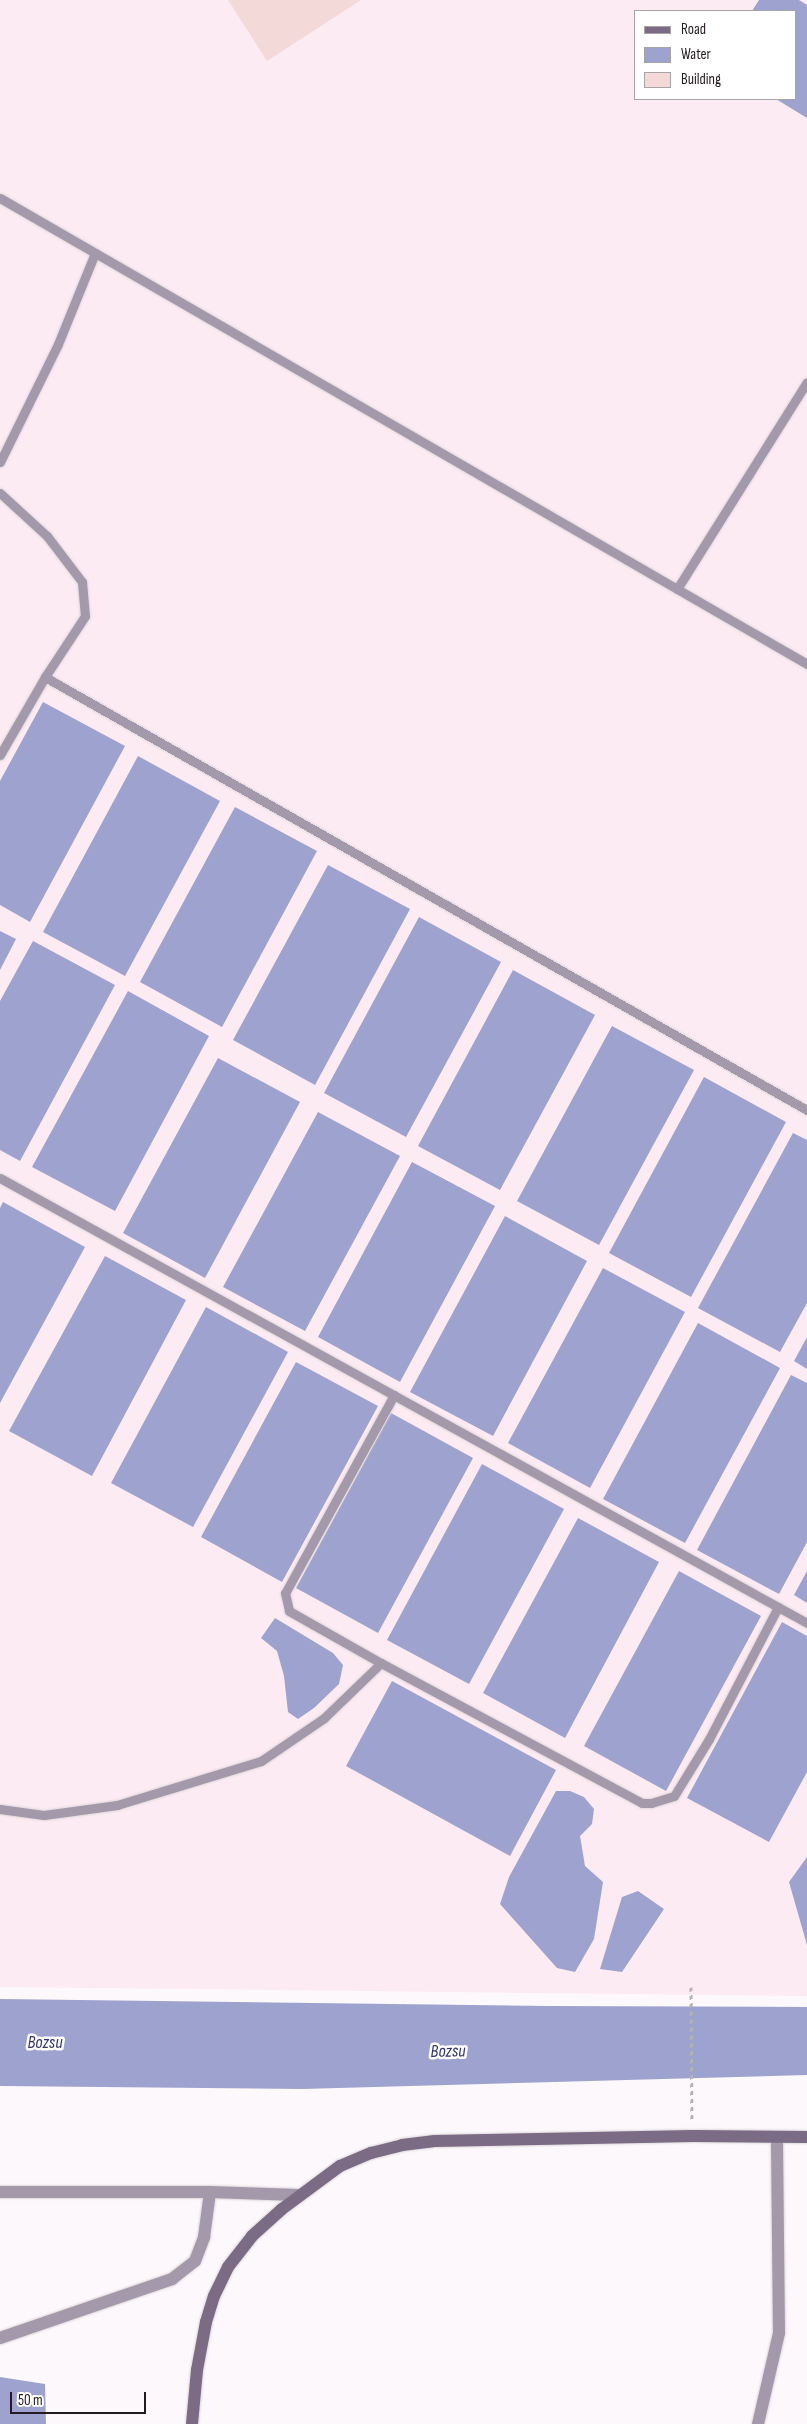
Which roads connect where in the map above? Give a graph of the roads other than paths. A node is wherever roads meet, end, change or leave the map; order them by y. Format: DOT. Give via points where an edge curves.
graph roads {
  1 [pos="0,198"];
  2 [pos="95,253"];
  3 [pos="807,382"];
  4 [pos="0,462"];
  5 [pos="0,493"];
  6 [pos="676,589"];
  7 [pos="807,664"];
  8 [pos="45,677"];
  9 [pos="0,755"];
  10 [pos="807,1110"];
  11 [pos="0,1178"];
  12 [pos="394,1395"];
  13 [pos="778,1607"];
  14 [pos="807,1623"];
  15 [pos="381,1663"];
  16 [pos="0,1809"];
  17 [pos="777,2137"];
  18 [pos="807,2137"];
  19 [pos="0,2192"];
  20 [pos="210,2192"];
  21 [pos="298,2195"];
  22 [pos="0,2338"];
  23 [pos="192,2424"];
  24 [pos="758,2424"];
  1 -- 2 [label="lane"];
  2 -- 4 [label="lane" via="58,344"];
  2 -- 6 [label="lane"];
  3 -- 6 [label="lane"];
  5 -- 8 [label="lane" via="47,536 82,582 84,616"];
  6 -- 7 [label="lane"];
  8 -- 9 [label="lane"];
  8 -- 10 [label="lane"];
  11 -- 12 [label="lane"];
  12 -- 13 [label="lane"];
  12 -- 15 [label="lane" via="285,1593 289,1611"];
  13 -- 14 [label="lane"];
  13 -- 15 [label="lane" via="709,1739 674,1796 651,1803 642,1803"];
  15 -- 16 [label="lane" via="324,1718 261,1761 117,1805 44,1815"];
  17 -- 18 [label="main road"];
  17 -- 21 [label="main road" via="435,2141 371,2153 340,2166"];
  17 -- 24 [label="street" via="779,2333"];
  19 -- 20 [label="street"];
  20 -- 21 [label="street"];
  20 -- 22 [label="street" via="204,2237 195,2261 172,2279"];
  21 -- 23 [label="main road" via="246,2243 220,2283 203,2336"];
}
